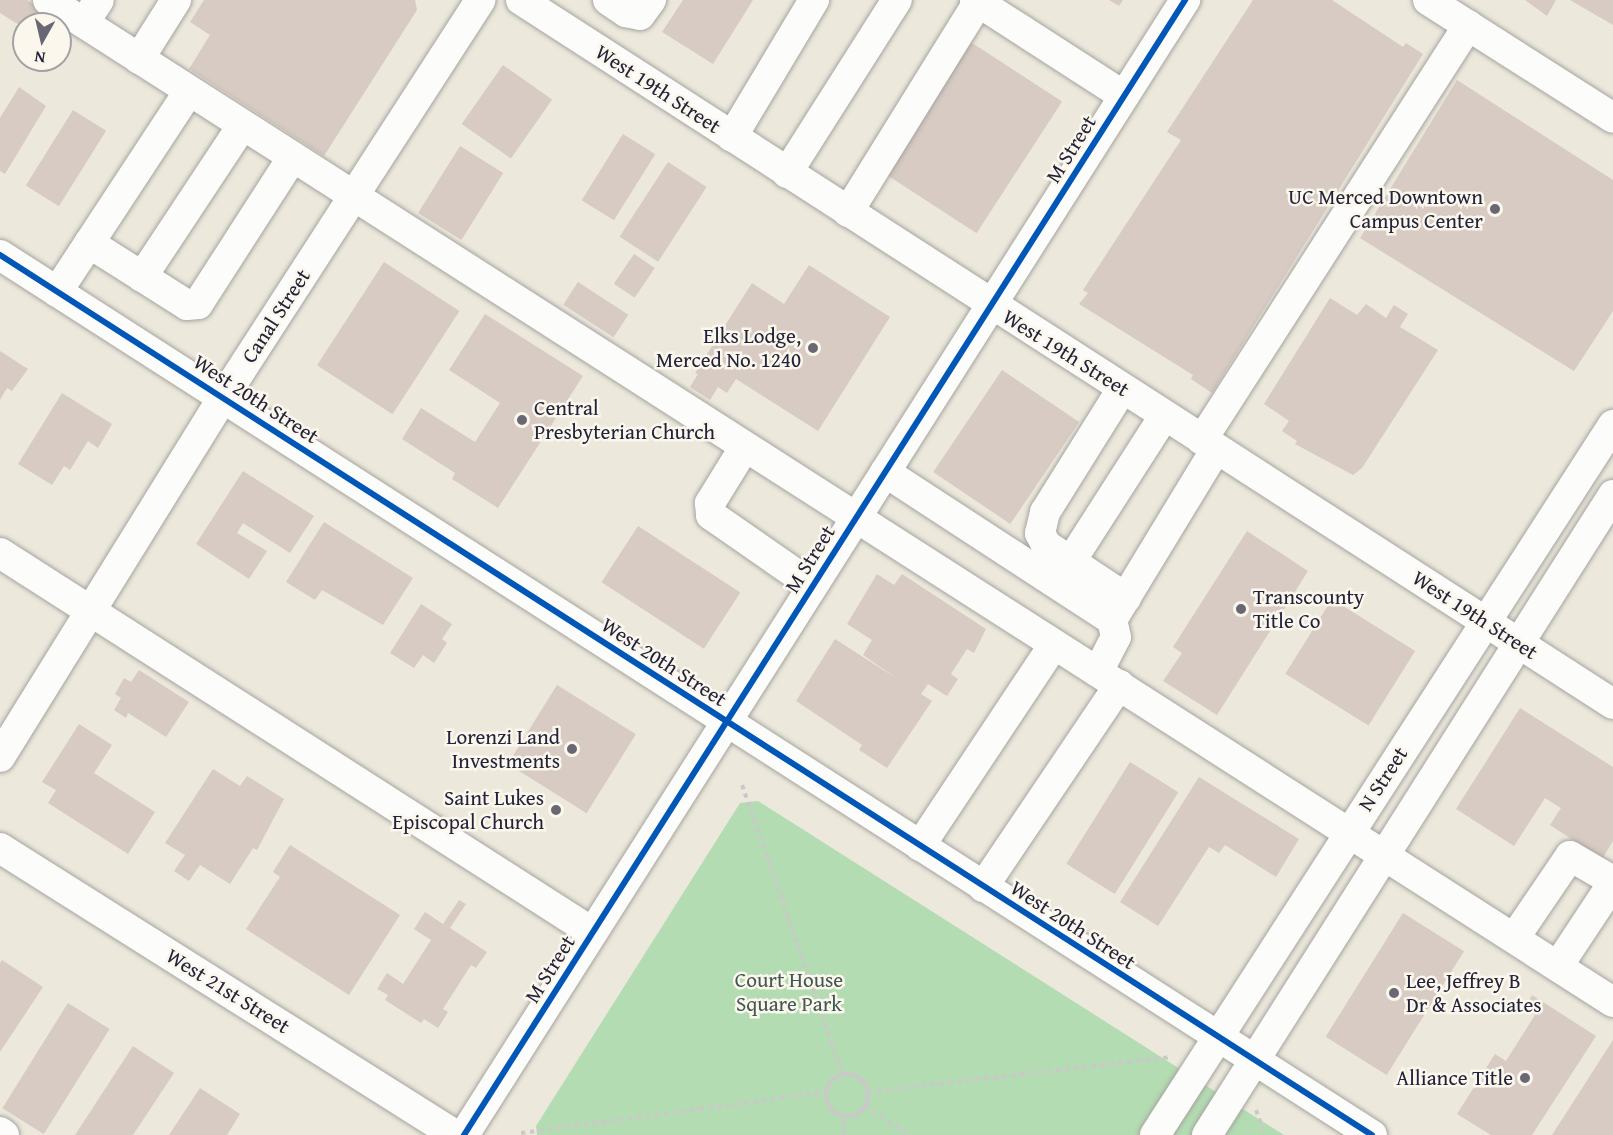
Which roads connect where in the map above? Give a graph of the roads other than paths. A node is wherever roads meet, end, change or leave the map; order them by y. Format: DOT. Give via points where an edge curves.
graph roads {
  1 [pos="48,0"];
  2 [pos="176,0"];
  3 [pos="480,0"];
  4 [pos="521,0"];
  5 [pos="608,0"];
  6 [pos="814,0"];
  7 [pos="897,0"];
  8 [pos="1185,0"];
  9 [pos="1428,0"];
  10 [pos="977,1"];
  11 [pos="646,8"];
  12 [pos="91,12"];
  13 [pos="1468,25"];
  14 [pos="139,59"];
  15 [pos="612,59"];
  16 [pos="189,91"];
  17 [pos="1124,96"];
  18 [pos="1613,118"];
  19 [pos="242,126"];
  20 [pos="732,137"];
  21 [pos="292,158"];
  22 [pos="787,173"];
  23 [pos="353,197"];
  24 [pos="848,212"];
  25 [pos="89,243"];
  26 [pos="0,255"];
  27 [pos="142,277"];
  28 [pos="57,292"];
  29 [pos="991,306"];
  30 [pos="1122,389"];
  31 [pos="223,398"];
  32 [pos="1164,416"];
  33 [pos="1613,425"];
  34 [pos="1209,445"];
  35 [pos="744,448"];
  36 [pos="885,472"];
  37 [pos="1613,495"];
  38 [pos="855,519"];
  39 [pos="0,553"];
  40 [pos="1071,561"];
  41 [pos="813,586"];
  42 [pos="1119,609"];
  43 [pos="90,611"];
  44 [pos="1486,622"];
  45 [pos="1518,643"];
  46 [pos="1054,644"];
  47 [pos="1108,679"];
  48 [pos="1613,704"];
  49 [pos="726,722"];
  50 [pos="0,757"];
  51 [pos="1349,831"];
  52 [pos="920,846"];
  53 [pos="0,848"];
  54 [pos="1386,854"];
  55 [pos="1613,882"];
  56 [pos="983,887"];
  57 [pos="592,932"];
  58 [pos="1515,937"];
  59 [pos="1558,966"];
  60 [pos="1613,1002"];
  61 [pos="1217,1038"];
  62 [pos="1255,1061"];
  63 [pos="0,1132"];
  64 [pos="4,1135"];
  65 [pos="455,1135"];
  66 [pos="464,1135"];
  67 [pos="1155,1135"];
  68 [pos="1207,1135"];
  69 [pos="1372,1135"];
  1 -- 12 [label="street"];
  2 -- 14 [label="street"];
  3 -- 23 [label="street, Canal Street"];
  4 -- 15 [label="street, West 19th Street"];
  5 -- 11 [label="street" via="626,12"];
  6 -- 20 [label="street"];
  7 -- 22 [label="street"];
  8 -- 17 [label="street, M Street"];
  9 -- 13 [label="street"];
  10 -- 17 [label="street"];
  10 -- 24 [label="street"];
  11 -- 15 [label="street"];
  12 -- 14 [label="street"];
  13 -- 18 [label="street"];
  13 -- 34 [label="street"];
  14 -- 16 [label="street"];
  15 -- 20 [label="street, West 19th Street"];
  16 -- 19 [label="street"];
  16 -- 25 [label="street"];
  17 -- 29 [label="street, M Street"];
  19 -- 21 [label="street"];
  19 -- 27 [label="street"];
  20 -- 22 [label="street, West 19th Street"];
  21 -- 23 [label="street"];
  21 -- 27 [label="street" via="198,304 187,305"];
  22 -- 24 [label="street, West 19th Street"];
  23 -- 31 [label="street, Canal Street"];
  23 -- 35 [label="street"];
  24 -- 29 [label="street, West 19th Street"];
  25 -- 27 [label="street"];
  25 -- 28 [label="street"];
  26 -- 28 [label="street, West 20th Street"];
  28 -- 31 [label="street, West 20th Street"];
  29 -- 30 [label="street, West 19th Street"];
  29 -- 36 [label="street, M Street"];
  30 -- 32 [label="street, West 19th Street"];
  30 -- 40 [label="street" via="1045,512 1040,533 1046,544"];
  31 -- 43 [label="street, Canal Street"];
  31 -- 49 [label="street, West 20th Street"];
  32 -- 34 [label="street, West 19th Street"];
  32 -- 40 [label="street"];
  33 -- 44 [label="street, N Street"];
  34 -- 42 [label="street"];
  34 -- 44 [label="street, West 19th Street"];
  35 -- 38 [label="street"];
  35 -- 41 [label="street" via="710,503 711,515"];
  36 -- 38 [label="street, M Street"];
  36 -- 42 [label="street"];
  37 -- 45 [label="street, N Street"];
  38 -- 41 [label="street, M Street"];
  38 -- 46 [label="street"];
  39 -- 43 [label="street"];
  40 -- 42 [label="street"];
  41 -- 49 [label="street, M Street"];
  42 -- 47 [label="street"];
  43 -- 50 [label="street, Canal Street"];
  43 -- 57 [label="street"];
  44 -- 45 [label="street, West 19th Street"];
  44 -- 51 [label="street, N Street"];
  45 -- 48 [label="street, West 19th Street"];
  45 -- 54 [label="street, N Street"];
  46 -- 47 [label="street"];
  46 -- 52 [label="street"];
  47 -- 51 [label="street"];
  47 -- 56 [label="street"];
  49 -- 52 [label="street, West 20th Street"];
  49 -- 57 [label="street, M Street"];
  51 -- 54 [label="street"];
  51 -- 61 [label="street, N Street"];
  52 -- 56 [label="street, West 20th Street"];
  53 -- 65 [label="street, West 21st Street"];
  54 -- 58 [label="street"];
  54 -- 62 [label="street, N Street"];
  55 -- 58 [label="street" via="1570,856"];
  55 -- 59 [label="street"];
  56 -- 61 [label="street, West 20th Street"];
  57 -- 66 [label="street, M Street"];
  58 -- 59 [label="street"];
  59 -- 60 [label="street"];
  61 -- 62 [label="street, West 20th Street"];
  61 -- 67 [label="street, N Street"];
  62 -- 68 [label="street, N Street"];
  62 -- 69 [label="street, West 20th Street"];
  63 -- 64 [label="street"];
}
